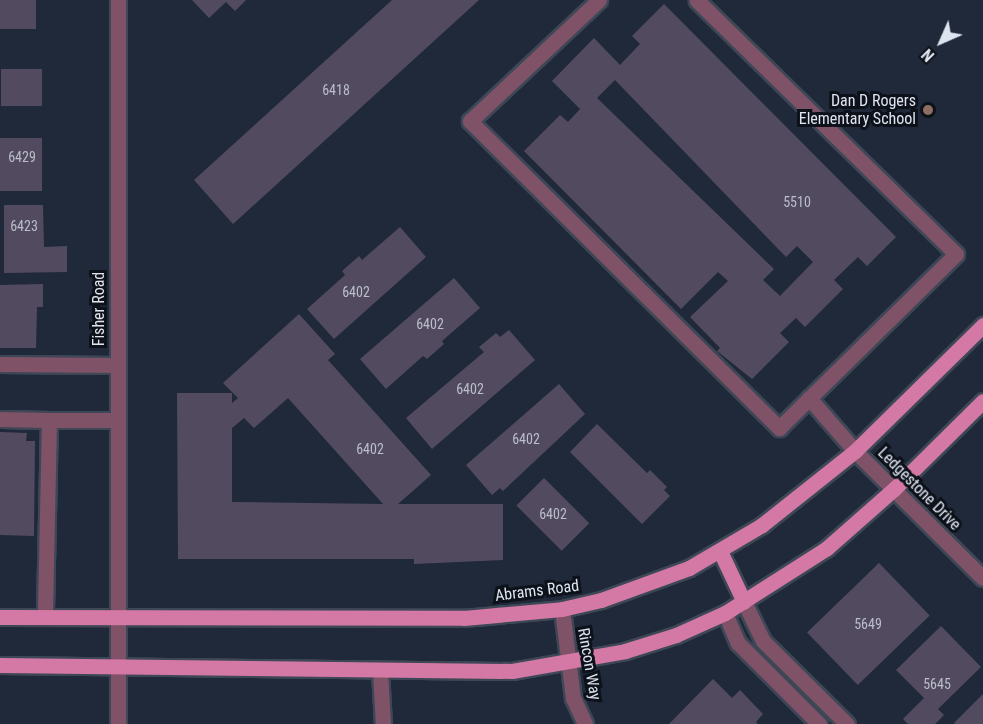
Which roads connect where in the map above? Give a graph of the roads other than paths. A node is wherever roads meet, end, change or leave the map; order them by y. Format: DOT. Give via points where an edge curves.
graph roads {
  1 [pos="118,0"];
  2 [pos="599,0"];
  3 [pos="697,0"];
  4 [pos="983,325"];
  5 [pos="0,364"];
  6 [pos="117,365"];
  7 [pos="809,398"];
  8 [pos="983,401"];
  9 [pos="0,419"];
  10 [pos="49,420"];
  11 [pos="117,420"];
  12 [pos="855,451"];
  13 [pos="894,489"];
  14 [pos="720,551"];
  15 [pos="983,578"];
  16 [pos="744,602"];
  17 [pos="562,609"];
  18 [pos="725,613"];
  19 [pos="0,617"];
  20 [pos="45,617"];
  21 [pos="117,619"];
  22 [pos="568,664"];
  23 [pos="0,665"];
  24 [pos="116,666"];
  25 [pos="380,671"];
  26 [pos="118,724"];
  27 [pos="383,724"];
  28 [pos="585,724"];
  29 [pos="819,724"];
  30 [pos="847,724"];
  1 -- 6 [label="street, Fisher Road"];
  2 -- 7 [label="street" via="470,121 779,428"];
  3 -- 7 [label="street" via="956,254"];
  4 -- 12 [label="main road, Abrams Road"];
  5 -- 6 [label="street"];
  6 -- 11 [label="street, Fisher Road"];
  7 -- 12 [label="street, Ledgestone Drive"];
  8 -- 13 [label="main road"];
  9 -- 10 [label="street"];
  10 -- 11 [label="street"];
  10 -- 20 [label="street"];
  11 -- 21 [label="street, Fisher Road"];
  12 -- 13 [label="street, Ledgestone Drive"];
  12 -- 14 [label="main road, Abrams Road" via="787,507"];
  13 -- 15 [label="street, Ledgestone Drive"];
  13 -- 16 [label="main road" via="827,548"];
  14 -- 16 [label="main road"];
  14 -- 17 [label="main road, Abrams Road" via="647,586"];
  16 -- 18 [label="main road"];
  16 -- 30 [label="street" via="763,641"];
  17 -- 21 [label="main road, Abrams Road" via="464,618"];
  17 -- 22 [label="street, Rincon Way"];
  18 -- 22 [label="main road" via="676,635"];
  18 -- 29 [label="street" via="738,643"];
  19 -- 20 [label="main road, Abrams Road"];
  20 -- 21 [label="main road, Abrams Road"];
  21 -- 24 [label="street, Fisher Road"];
  22 -- 25 [label="main road" via="512,671"];
  22 -- 28 [label="street, Rincon Way" via="573,698"];
  23 -- 24 [label="main road"];
  24 -- 25 [label="main road"];
  24 -- 26 [label="street, Fisher Road"];
  25 -- 27 [label="street"];
}
